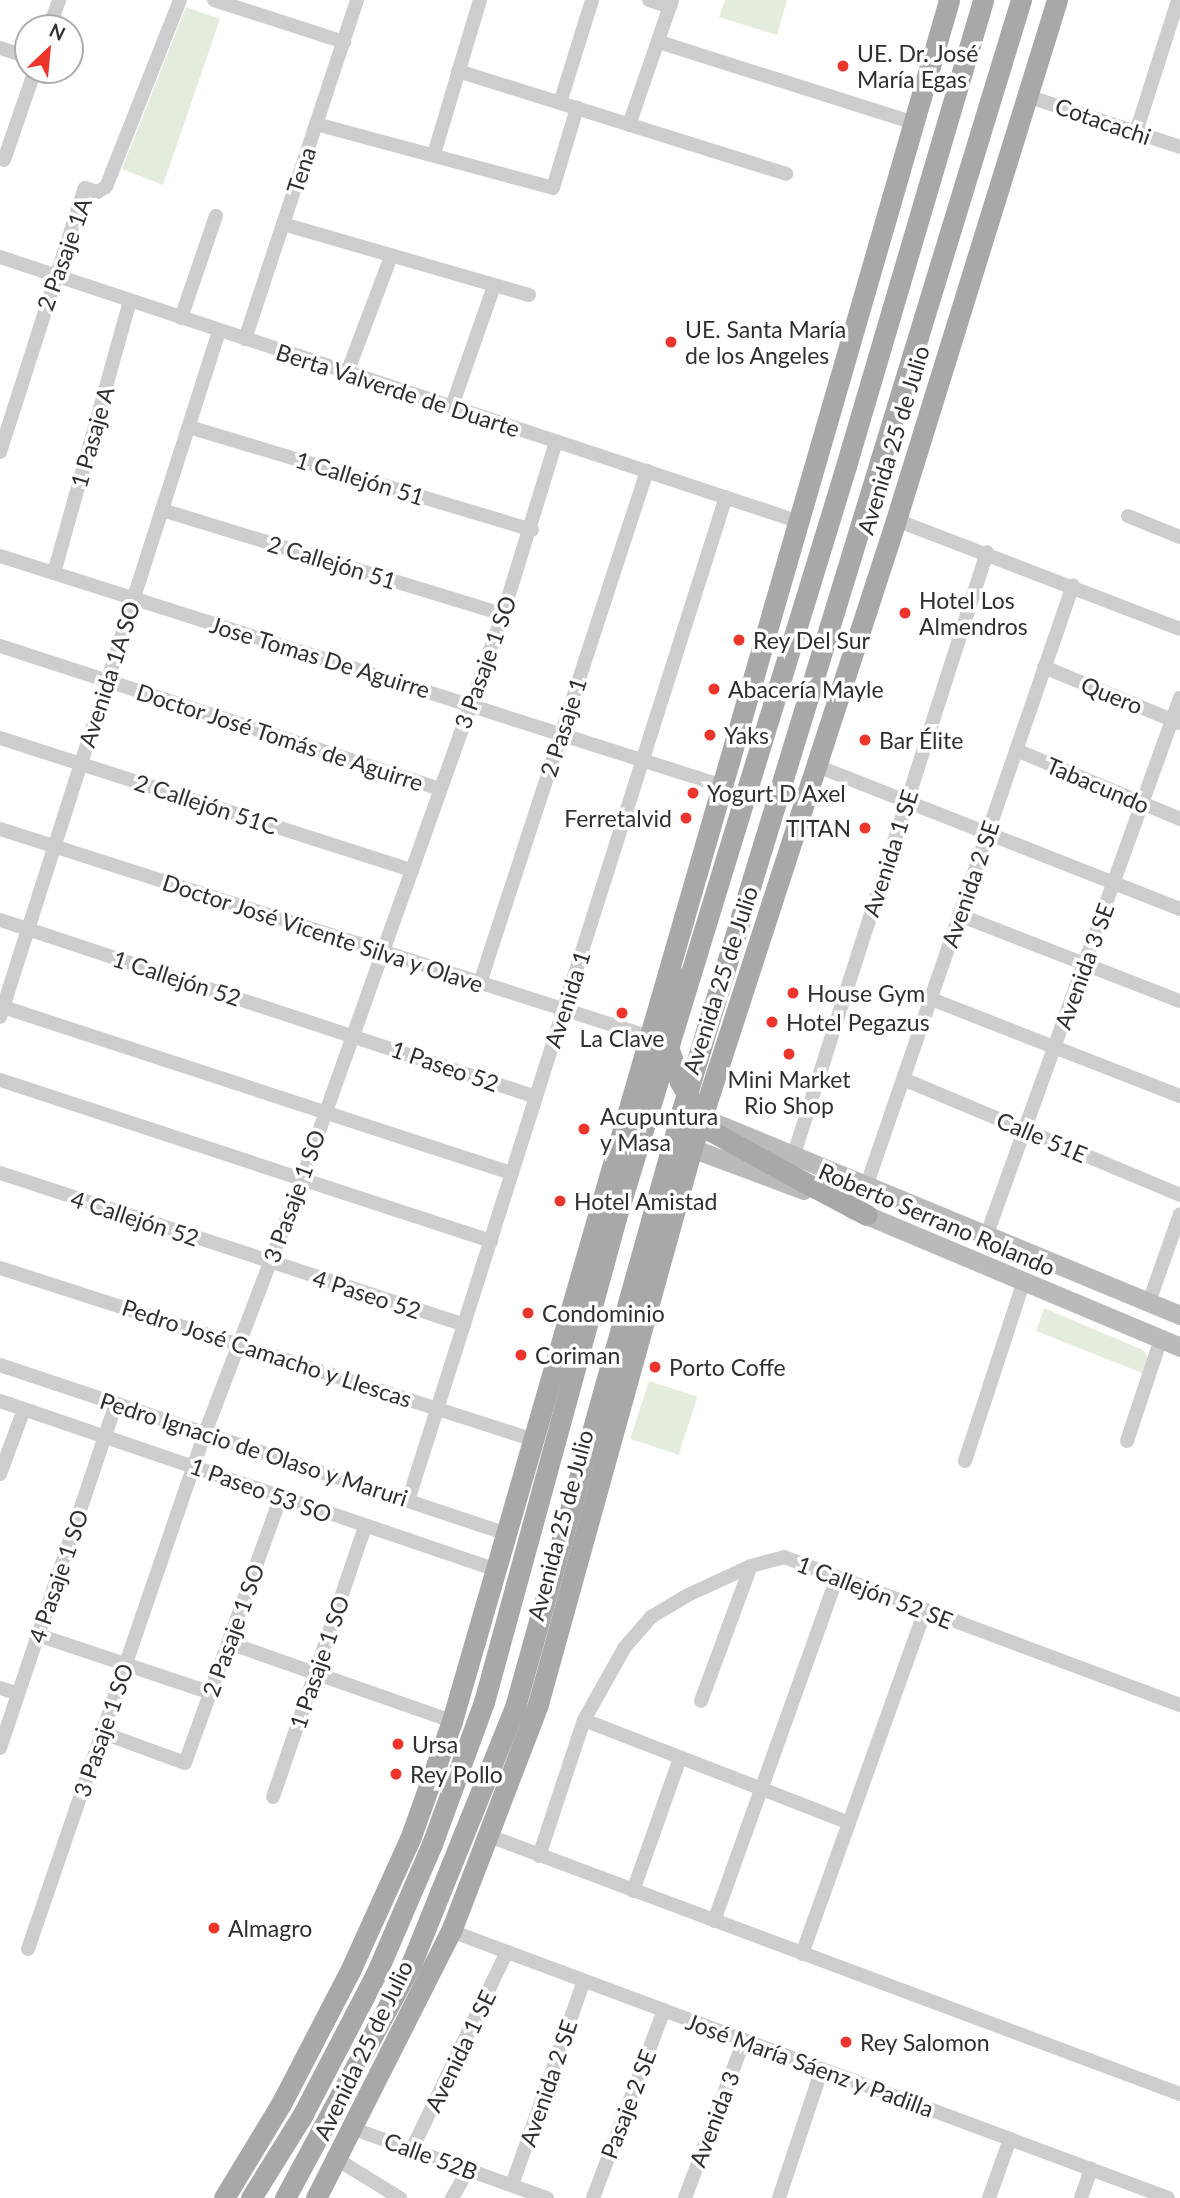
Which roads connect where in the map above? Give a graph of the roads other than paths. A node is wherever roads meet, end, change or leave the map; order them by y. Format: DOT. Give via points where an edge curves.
graph roads {
  1 [pos="180,0"];
  2 [pos="214,0"];
  3 [pos="357,0"];
  4 [pos="480,0"];
  5 [pos="592,0"];
  6 [pos="649,0"];
  7 [pos="950,0"];
  8 [pos="983,0"];
  9 [pos="1021,0"];
  10 [pos="1056,0"];
  11 [pos="1178,0"];
  12 [pos="671,3"];
  13 [pos="659,42"];
  14 [pos="344,43"];
  15 [pos="458,71"];
  16 [pos="30,84"];
  17 [pos="1027,96"];
  18 [pos="560,103"];
  19 [pos="577,108"];
  20 [pos="914,123"];
  21 [pos="316,124"];
  22 [pos="629,125"];
  23 [pos="1136,132"];
  24 [pos="1180,147"];
  25 [pos="434,154"];
  26 [pos="5,160"];
  27 [pos="786,174"];
  28 [pos="216,216"];
  29 [pos="283,224"];
  30 [pos="0,257"];
  31 [pos="390,258"];
  32 [pos="54,276"];
  33 [pos="494,286"];
  34 [pos="529,295"];
  35 [pos="130,301"];
  36 [pos="890,314"];
  37 [pos="181,318"];
  38 [pos="923,326"];
  39 [pos="219,331"];
  40 [pos="245,339"];
  41 [pos="347,373"];
  42 [pos="452,406"];
  43 [pos="189,427"];
  44 [pos="556,442"];
  45 [pos="0,452"];
  46 [pos="846,466"];
  47 [pos="647,471"];
  48 [pos="878,477"];
  49 [pos="726,497"];
  50 [pos="162,510"];
  51 [pos="1128,516"];
  52 [pos="896,520"];
  53 [pos="797,522"];
  54 [pos="532,530"];
  55 [pos="1180,537"];
  56 [pos="987,552"];
  57 [pos="0,556"];
  58 [pos="54,573"];
  59 [pos="1073,585"];
  60 [pos="134,598"];
  61 [pos="503,614"];
  62 [pos="1180,629"];
  63 [pos="0,646"];
  64 [pos="1044,667"];
  65 [pos="107,680"];
  66 [pos="1180,698"];
  67 [pos="471,705"];
  68 [pos="1176,722"];
  69 [pos="737,726"];
  70 [pos="765,734"];
  71 [pos="561,735"];
  72 [pos="0,738"];
  73 [pos="1016,750"];
  74 [pos="643,761"];
  75 [pos="81,764"];
  76 [pos="817,766"];
  77 [pos="720,785"];
  78 [pos="440,789"];
  79 [pos="906,799"];
  80 [pos="1142,803"];
  81 [pos="1180,819"];
  82 [pos="0,829"];
  83 [pos="989,830"];
  84 [pos="55,846"];
  85 [pos="412,870"];
  86 [pos="1114,882"];
  87 [pos="1180,909"];
  88 [pos="960,915"];
  89 [pos="0,920"];
  90 [pos="679,924"];
  91 [pos="28,929"];
  92 [pos="382,952"];
  93 [pos="1085,962"];
  94 [pos="480,983"];
  95 [pos="931,999"];
  96 [pos="1180,1001"];
  97 [pos="1,1010"];
  98 [pos="564,1010"];
  99 [pos="354,1035"];
  100 [pos="647,1036"];
  101 [pos="1055,1046"];
  102 [pos="903,1079"];
  103 [pos="0,1080"];
  104 [pos="1180,1096"];
  105 [pos="536,1097"];
  106 [pos="324,1112"];
  107 [pos="692,1114"];
  108 [pos="1024,1130"];
  109 [pos="683,1145"];
  110 [pos="794,1154"];
  111 [pos="0,1173"];
  112 [pos="511,1173"];
  113 [pos="301,1182"];
  114 [pos="867,1184"];
  115 [pos="1180,1195"];
  116 [pos="1180,1214"];
  117 [pos="867,1215"];
  118 [pos="987,1234"];
  119 [pos="491,1241"];
  120 [pos="270,1262"];
  121 [pos="0,1268"];
  122 [pos="1024,1281"];
  123 [pos="1149,1302"];
  124 [pos="1180,1315"];
  125 [pos="464,1325"];
  126 [pos="1161,1339"];
  127 [pos="239,1343"];
  128 [pos="1180,1347"];
  129 [pos="0,1364"];
  130 [pos="0,1401"];
  131 [pos="116,1403"];
  132 [pos="439,1408"];
  133 [pos="24,1409"];
  134 [pos="205,1433"];
  135 [pos="105,1436"];
  136 [pos="534,1440"];
  137 [pos="1127,1441"];
  138 [pos="965,1461"];
  139 [pos="194,1466"];
  140 [pos="0,1474"];
  141 [pos="281,1497"];
  142 [pos="408,1501"];
  143 [pos="365,1527"];
  144 [pos="507,1534"];
  145 [pos="751,1566"];
  146 [pos="498,1570"];
  147 [pos="837,1577"];
  148 [pos="925,1611"];
  149 [pos="38,1635"];
  150 [pos="229,1643"];
  151 [pos="125,1664"];
  152 [pos="315,1673"];
  153 [pos="0,1688"];
  154 [pos="211,1692"];
  155 [pos="18,1694"];
  156 [pos="701,1702"];
  157 [pos="1180,1705"];
  158 [pos="584,1720"];
  159 [pos="452,1721"];
  160 [pos="103,1733"];
  161 [pos="0,1748"];
  162 [pos="680,1758"];
  163 [pos="761,1789"];
  164 [pos="273,1797"];
  165 [pos="849,1823"];
  166 [pos="489,1836"];
  167 [pos="539,1856"];
  168 [pos="632,1891"];
  169 [pos="714,1921"];
  170 [pos="451,1931"];
  171 [pos="28,1949"];
  172 [pos="508,1952"];
  173 [pos="802,1954"];
  174 [pos="412,1962"];
  175 [pos="584,1980"];
  176 [pos="664,2010"];
  177 [pos="402,2032"];
  178 [pos="744,2040"];
  179 [pos="822,2069"];
  180 [pos="1179,2092"];
  181 [pos="354,2129"];
  182 [pos="1010,2139"];
  183 [pos="412,2149"];
  184 [pos="338,2160"];
  185 [pos="469,2169"];
  186 [pos="1091,2169"];
  187 [pos="512,2185"];
  188 [pos="224,2198"];
  189 [pos="251,2198"];
  190 [pos="285,2198"];
  191 [pos="316,2198"];
  192 [pos="400,2198"];
  193 [pos="452,2198"];
  194 [pos="547,2198"];
  195 [pos="593,2198"];
  196 [pos="685,2198"];
  197 [pos="779,2198"];
  198 [pos="989,2198"];
  199 [pos="1081,2198"];
  200 [pos="1168,2198"];
  1 -- 32 [label="street, 2 Pasaje 1A" via="106,187 97,192 85,188"];
  2 -- 14 [label="street"];
  3 -- 14 [label="street, Tena"];
  4 -- 15 [label="street"];
  5 -- 18 [label="street"];
  6 -- 12 [label="street"];
  7 -- 20 [label="main road, Avenida 25 de Julio"];
  8 -- 36 [label="main road, Avenida 25 de Julio"];
  9 -- 38 [label="main road, Avenida 25 de Julio"];
  10 -- 17 [label="main road, Avenida 25 de Julio"];
  11 -- 23 [label="street"];
  12 -- 13 [label="street"];
  13 -- 20 [label="street"];
  13 -- 22 [label="street"];
  14 -- 21 [label="street, Tena"];
  15 -- 18 [label="street"];
  15 -- 25 [label="street"];
  16 -- 26 [label="street"];
  17 -- 23 [label="street, Cotacachi"];
  17 -- 52 [label="main road, Avenida 25 de Julio"];
  18 -- 19 [label="street"];
  19 -- 22 [label="street"];
  19 -- 25 [label="street" via="553,188"];
  20 -- 53 [label="main road, Avenida 25 de Julio"];
  21 -- 25 [label="street"];
  21 -- 29 [label="street, Tena"];
  22 -- 27 [label="street"];
  23 -- 24 [label="street, Cotacachi"];
  28 -- 37 [label="street"];
  29 -- 31 [label="street"];
  29 -- 40 [label="street, Tena"];
  30 -- 32 [label="street, Berta Valverde de Duarte"];
  31 -- 33 [label="street"];
  31 -- 41 [label="street"];
  32 -- 35 [label="street, Berta Valverde de Duarte"];
  32 -- 45 [label="street, 2 Pasaje 1A"];
  33 -- 34 [label="street"];
  33 -- 42 [label="street"];
  35 -- 37 [label="street, Berta Valverde de Duarte"];
  35 -- 58 [label="street, 1 Pasaje A"];
  36 -- 38 [label="main road" via="905,328"];
  36 -- 46 [label="main road, Avenida 25 de Julio"];
  37 -- 39 [label="street, Berta Valverde de Duarte"];
  38 -- 48 [label="main road, Avenida 25 de Julio"];
  39 -- 40 [label="street, Berta Valverde de Duarte"];
  39 -- 43 [label="street, Avenida 1A SO"];
  40 -- 41 [label="street, Berta Valverde de Duarte"];
  41 -- 42 [label="street, Berta Valverde de Duarte"];
  42 -- 44 [label="street, Berta Valverde de Duarte"];
  43 -- 50 [label="street, Avenida 1A SO"];
  43 -- 54 [label="street, 1 Callejón 51"];
  44 -- 47 [label="street, Berta Valverde de Duarte"];
  44 -- 54 [label="street, 3 Pasaje 1 SO"];
  46 -- 48 [label="main road" via="865,463"];
  46 -- 70 [label="main road, Avenida 25 de Julio"];
  47 -- 49 [label="street, Berta Valverde de Duarte"];
  47 -- 71 [label="street, 2 Pasaje 1"];
  48 -- 107 [label="main road, Avenida 25 de Julio"];
  49 -- 53 [label="street, Berta Valverde de Duarte"];
  49 -- 74 [label="street, Avenida 1"];
  50 -- 60 [label="street, Avenida 1A SO"];
  50 -- 61 [label="street, 2 Callejón 51"];
  51 -- 55 [label="street"];
  52 -- 56 [label="street"];
  52 -- 76 [label="main road, Avenida 25 de Julio"];
  53 -- 69 [label="main road, Avenida 25 de Julio"];
  54 -- 61 [label="street, 3 Pasaje 1 SO"];
  56 -- 59 [label="street"];
  56 -- 79 [label="street, Avenida 1 SE"];
  57 -- 58 [label="street, Jose Tomas De Aguirre"];
  58 -- 60 [label="street, Jose Tomas De Aguirre"];
  59 -- 62 [label="street"];
  59 -- 64 [label="street, Avenida 2 SE"];
  60 -- 65 [label="street, Avenida 1A SO"];
  60 -- 67 [label="street, Jose Tomas De Aguirre"];
  61 -- 67 [label="street, 3 Pasaje 1 SO"];
  63 -- 65 [label="street, Doctor José Tomás de Aguirre"];
  64 -- 68 [label="street, Quero"];
  64 -- 73 [label="street, Avenida 2 SE"];
  65 -- 75 [label="street, Avenida 1A SO"];
  65 -- 78 [label="street, Doctor José Tomás de Aguirre"];
  66 -- 68 [label="street, Avenida 3 SE"];
  67 -- 71 [label="street, Jose Tomas De Aguirre"];
  67 -- 78 [label="street, 3 Pasaje 1 SO"];
  68 -- 80 [label="street, Avenida 3 SE"];
  69 -- 70 [label="main road"];
  69 -- 77 [label="main road, Avenida 25 de Julio"];
  70 -- 189 [label="main road, Avenida 25 de Julio" via="596,1286 484,1702 432,1844 376,1974 302,2116"];
  71 -- 74 [label="street, Jose Tomas De Aguirre"];
  71 -- 94 [label="street, 2 Pasaje 1"];
  72 -- 75 [label="street, 2 Callejón 51C"];
  73 -- 80 [label="street, Tabacundo"];
  73 -- 83 [label="street, Avenida 2 SE"];
  74 -- 77 [label="street, Jose Tomas De Aguirre"];
  74 -- 98 [label="street, Avenida 1"];
  75 -- 84 [label="street, Avenida 1A SO"];
  75 -- 85 [label="street, 2 Callejón 51C"];
  76 -- 79 [label="street"];
  76 -- 107 [label="main road, Avenida 25 de Julio"];
  77 -- 90 [label="main road, Avenida 25 de Julio"];
  78 -- 85 [label="street, 3 Pasaje 1 SO"];
  79 -- 83 [label="street"];
  79 -- 110 [label="street, Avenida 1 SE"];
  80 -- 81 [label="street, Tabacundo"];
  80 -- 86 [label="street, Avenida 3 SE"];
  82 -- 84 [label="street, Doctor José Vicente Silva y Olave"];
  83 -- 86 [label="street"];
  83 -- 88 [label="street, Avenida 2 SE"];
  84 -- 91 [label="street, Avenida 1A SO"];
  84 -- 92 [label="street, Doctor José Vicente Silva y Olave"];
  85 -- 92 [label="street, 3 Pasaje 1 SO"];
  86 -- 87 [label="street"];
  86 -- 93 [label="street, Avenida 3 SE"];
  88 -- 93 [label="street"];
  88 -- 95 [label="street, Avenida 2 SE"];
  89 -- 91 [label="street, 1 Callejón 52"];
  90 -- 100 [label="main road, Avenida 25 de Julio"];
  90 -- 117 [label="main road, bridge" via="666,1041 680,1082 702,1120 711,1132"];
  91 -- 97 [label="street, Avenida 1A SO"];
  91 -- 99 [label="street, 1 Callejón 52"];
  92 -- 94 [label="street, Doctor José Vicente Silva y Olave"];
  92 -- 99 [label="street, 3 Pasaje 1 SO"];
  93 -- 96 [label="street"];
  93 -- 101 [label="street, Avenida 3 SE"];
  94 -- 98 [label="street, Doctor José Vicente Silva y Olave"];
  95 -- 101 [label="street"];
  95 -- 102 [label="street, Avenida 2 SE"];
  97 -- 106 [label="street"];
  98 -- 100 [label="street, Doctor José Vicente Silva y Olave"];
  98 -- 105 [label="street, Avenida 1"];
  99 -- 105 [label="street, 1 Paseo 52"];
  99 -- 106 [label="street, 3 Pasaje 1 SO"];
  100 -- 136 [label="main road, Avenida 25 de Julio"];
  101 -- 104 [label="street"];
  101 -- 108 [label="street, Avenida 3 SE"];
  102 -- 108 [label="street, Calle 51E"];
  102 -- 114 [label="street, Avenida 2 SE"];
  103 -- 113 [label="street"];
  105 -- 112 [label="street, Avenida 1"];
  106 -- 112 [label="street"];
  106 -- 113 [label="street, 3 Pasaje 1 SO"];
  107 -- 109 [label="main road, Avenida 25 de Julio"];
  107 -- 110 [label="main road, Roberto Serrano Rolando"];
  108 -- 115 [label="street, Calle 51E"];
  108 -- 118 [label="street, Avenida 3 SE"];
  109 -- 117 [label="main road, Roberto Serrano Rolando"];
  109 -- 166 [label="main road, Avenida 25 de Julio" via="538,1704"];
  109 -- 174 [label="main road, Avenida 25 de Julio" via="514,1707"];
  110 -- 114 [label="main road, Roberto Serrano Rolando"];
  111 -- 120 [label="street, 4 Callejón 52"];
  112 -- 119 [label="street, Avenida 1"];
  113 -- 119 [label="street"];
  113 -- 120 [label="street, 3 Pasaje 1 SO"];
  114 -- 118 [label="main road, Roberto Serrano Rolando"];
  116 -- 123 [label="street"];
  117 -- 122 [label="main road, Roberto Serrano Rolando"];
  118 -- 123 [label="main road, Roberto Serrano Rolando"];
  119 -- 125 [label="street, Avenida 1"];
  120 -- 125 [label="street, 4 Paseo 52"];
  120 -- 127 [label="street, 3 Pasaje 1 SO"];
  121 -- 127 [label="street, Pedro José Camacho y Llescas"];
  122 -- 126 [label="main road, Roberto Serrano Rolando"];
  122 -- 138 [label="street"];
  123 -- 124 [label="main road, Roberto Serrano Rolando"];
  125 -- 132 [label="street, Avenida 1"];
  126 -- 128 [label="main road, Roberto Serrano Rolando"];
  126 -- 137 [label="street"];
  127 -- 132 [label="street, Pedro José Camacho y Llescas"];
  127 -- 134 [label="street, 3 Pasaje 1 SO"];
  129 -- 131 [label="street, Pedro Ignacio de Olaso y Maruri"];
  130 -- 133 [label="street, 1 Paseo 53 SO"];
  131 -- 134 [label="street, Pedro Ignacio de Olaso y Maruri"];
  131 -- 135 [label="street, 4 Pasaje 1 SO"];
  132 -- 136 [label="street, Pedro José Camacho y Llescas"];
  132 -- 142 [label="street, Avenida 1"];
  133 -- 135 [label="street, 1 Paseo 53 SO"];
  133 -- 140 [label="street"];
  134 -- 139 [label="street, 3 Pasaje 1 SO"];
  134 -- 142 [label="street, Pedro Ignacio de Olaso y Maruri"];
  135 -- 139 [label="street, 1 Paseo 53 SO"];
  135 -- 149 [label="street, 4 Pasaje 1 SO"];
  136 -- 144 [label="main road, Avenida 25 de Julio"];
  139 -- 141 [label="street, 1 Paseo 53 SO"];
  139 -- 151 [label="street, 3 Pasaje 1 SO"];
  141 -- 143 [label="street, 1 Paseo 53 SO"];
  141 -- 150 [label="street, 2 Pasaje 1 SO"];
  142 -- 144 [label="street, Pedro Ignacio de Olaso y Maruri"];
  143 -- 146 [label="street, 1 Paseo 53 SO"];
  143 -- 152 [label="street, 1 Pasaje 1 SO"];
  144 -- 146 [label="main road, Avenida 25 de Julio"];
  145 -- 147 [label="street, 1 Callejón 52 SE" via="784,1557"];
  145 -- 156 [label="street"];
  145 -- 158 [label="street, 1 Callejón 52 SE" via="651,1617 618,1659"];
  146 -- 159 [label="main road, Avenida 25 de Julio"];
  147 -- 148 [label="street, 1 Callejón 52 SE"];
  147 -- 163 [label="street"];
  148 -- 157 [label="street, 1 Callejón 52 SE"];
  148 -- 165 [label="street"];
  149 -- 151 [label="street"];
  149 -- 155 [label="street, 4 Pasaje 1 SO"];
  150 -- 152 [label="street"];
  150 -- 154 [label="street, 2 Pasaje 1 SO"];
  151 -- 154 [label="street"];
  151 -- 160 [label="street, 3 Pasaje 1 SO"];
  152 -- 159 [label="street"];
  152 -- 164 [label="street, 1 Pasaje 1 SO"];
  153 -- 155 [label="street"];
  154 -- 160 [label="street, 2 Pasaje 1 SO" via="185,1763"];
  155 -- 161 [label="street, 4 Pasaje 1 SO"];
  158 -- 162 [label="street"];
  158 -- 167 [label="street, 1 Callejón 52 SE"];
  159 -- 188 [label="main road, Avenida 25 de Julio" via="410,1839 350,1971 281,2104"];
  160 -- 171 [label="street, 3 Pasaje 1 SO"];
  162 -- 163 [label="street"];
  162 -- 168 [label="street"];
  163 -- 165 [label="street"];
  163 -- 169 [label="street"];
  165 -- 173 [label="street"];
  166 -- 167 [label="street"];
  166 -- 170 [label="main road, Avenida 25 de Julio"];
  167 -- 168 [label="street"];
  168 -- 169 [label="street"];
  169 -- 173 [label="street"];
  170 -- 172 [label="street, José María Sáenz y Padilla"];
  170 -- 177 [label="main road, Avenida 25 de Julio"];
  172 -- 175 [label="street, José María Sáenz y Padilla"];
  172 -- 183 [label="street, Avenida 1 SE"];
  173 -- 180 [label="street"];
  174 -- 177 [label="main road"];
  174 -- 190 [label="main road, Avenida 25 de Julio"];
  175 -- 176 [label="street, José María Sáenz y Padilla"];
  175 -- 187 [label="street, Avenida 2 SE"];
  176 -- 178 [label="street, José María Sáenz y Padilla"];
  176 -- 195 [label="street, Pasaje 2 SE"];
  177 -- 181 [label="main road, Avenida 25 de Julio"];
  178 -- 179 [label="street, José María Sáenz y Padilla"];
  178 -- 196 [label="street, Avenida 3"];
  179 -- 182 [label="street, José María Sáenz y Padilla"];
  179 -- 197 [label="street"];
  181 -- 183 [label="street, Calle 52B"];
  181 -- 184 [label="main road, Avenida 25 de Julio"];
  182 -- 186 [label="street, José María Sáenz y Padilla"];
  182 -- 198 [label="street"];
  183 -- 185 [label="street, Calle 52B"];
  184 -- 191 [label="main road, Avenida 25 de Julio"];
  184 -- 192 [label="street"];
  185 -- 187 [label="street, Calle 52B"];
  185 -- 193 [label="street"];
  186 -- 199 [label="street"];
  186 -- 200 [label="street, José María Sáenz y Padilla"];
  187 -- 194 [label="street, Calle 52B"];
}
